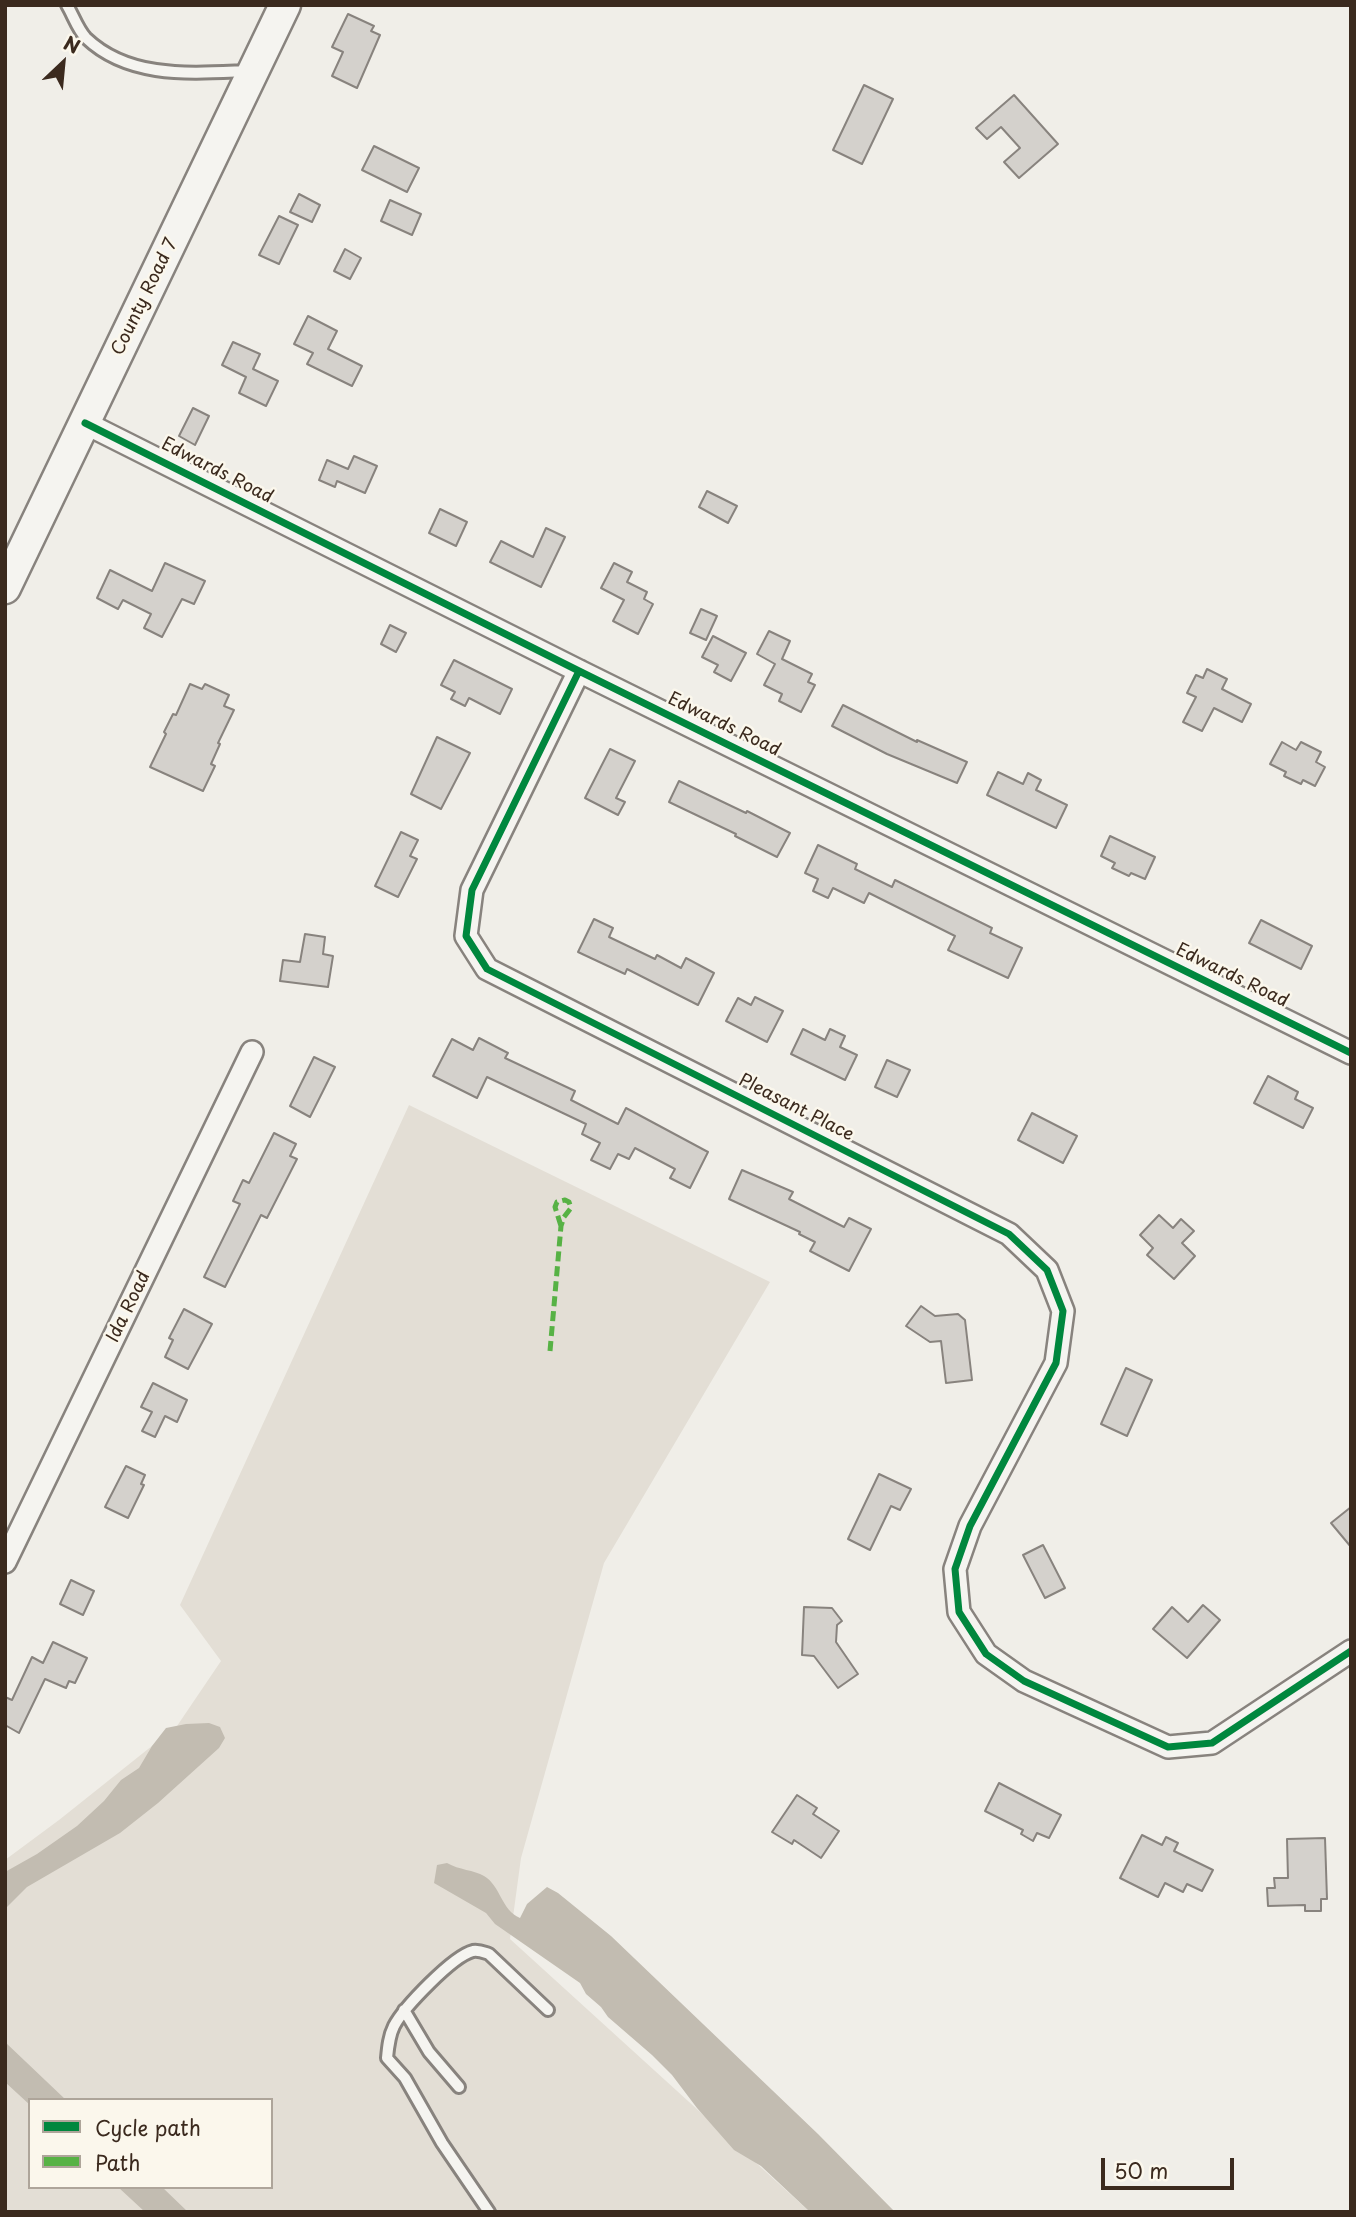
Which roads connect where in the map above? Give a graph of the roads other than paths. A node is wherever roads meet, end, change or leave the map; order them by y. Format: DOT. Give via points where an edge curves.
graph roads {
  1 [pos="67,5"];
  2 [pos="285,5"];
  3 [pos="253,71"];
  4 [pos="85,423"];
  5 [pos="5,588"];
  6 [pos="579,671"];
  7 [pos="253,1052"];
  8 [pos="1351,1053"];
  9 [pos="5,1562"];
  10 [pos="1351,1651"];
  11 [pos="404,2010"];
  12 [pos="548,2010"];
  13 [pos="459,2087"];
  14 [pos="489,2212"];
  1 -- 3 [label="lane" via="84,36 111,57 147,69"];
  2 -- 3 [label="street, County Road 7"];
  3 -- 4 [label="street, County Road 7"];
  4 -- 5 [label="street, County Road 7"];
  4 -- 6 [label="street, Edwards Road"];
  6 -- 8 [label="street, Edwards Road"];
  6 -- 10 [label="street, Pleasant Place" via="472,890 466,936 487,969 1009,1234 1047,1270 1063,1311 1056,1363 970,1526 955,1569 959,1612 986,1654 1024,1681 1168,1747 1212,1743"];
  7 -- 9 [label="street, Ida Road"];
  11 -- 12 [label="lane" via="454,1961 477,1950 489,1954"];
  11 -- 13 [label="lane" via="429,2052"];
  11 -- 14 [label="lane" via="393,2028 387,2058 405,2078"];
}
